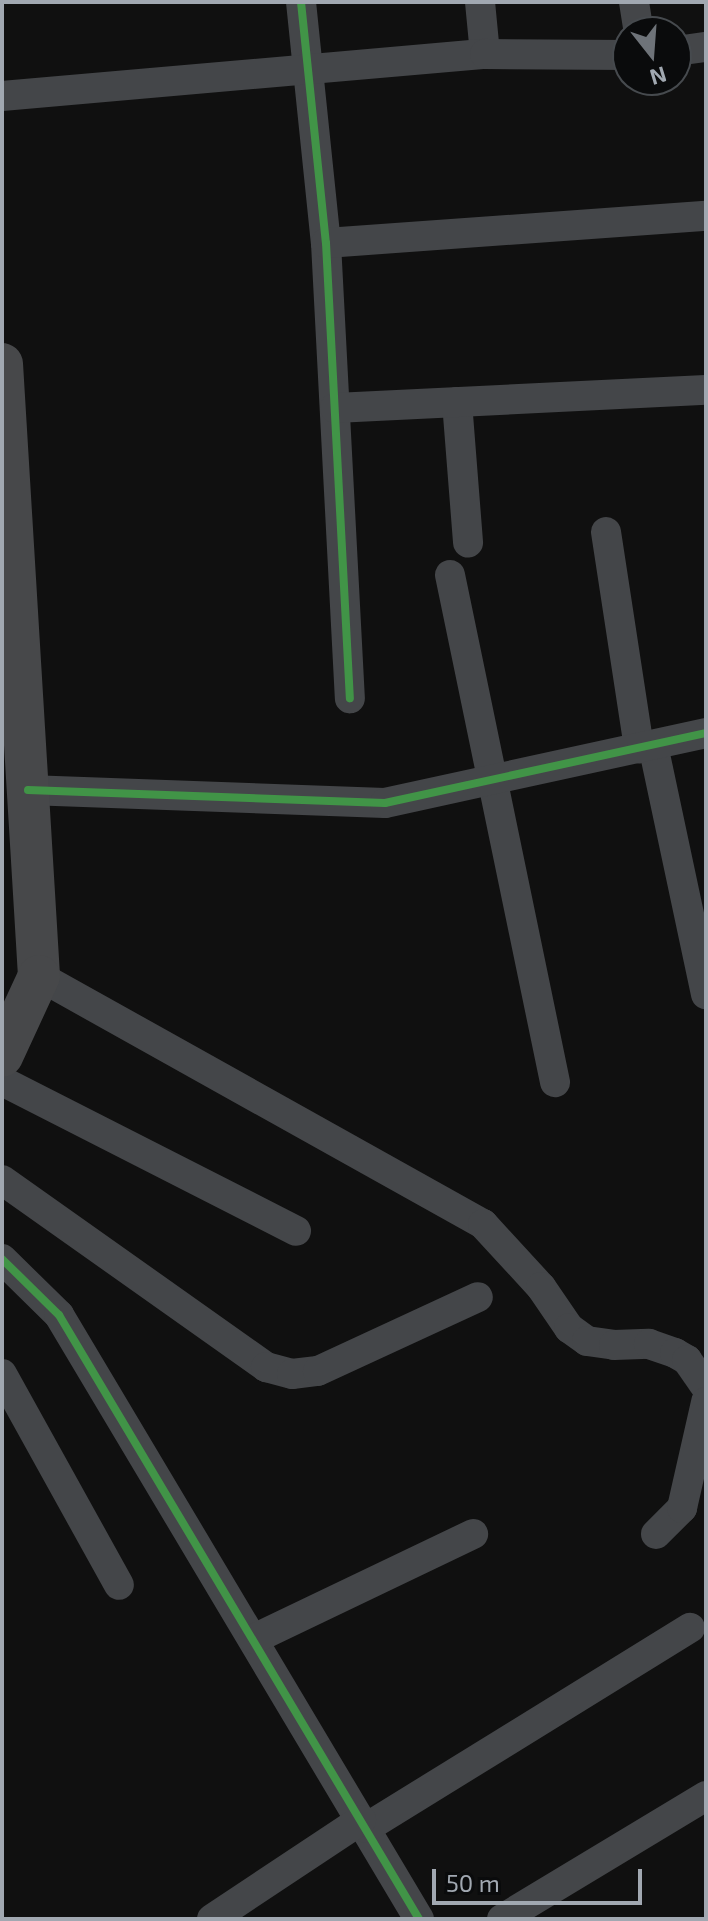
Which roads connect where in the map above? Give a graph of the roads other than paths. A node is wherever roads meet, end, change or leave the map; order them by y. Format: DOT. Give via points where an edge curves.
graph roads {
  1 [pos="301,2"];
  2 [pos="480,2"];
  3 [pos="485,54"];
  4 [pos="612,55"];
  5 [pos="308,69"];
  6 [pos="2,96"];
  7 [pos="706,216"];
  8 [pos="326,243"];
  9 [pos="2,364"];
  10 [pos="706,390"];
  11 [pos="457,402"];
  12 [pos="335,408"];
  13 [pos="606,532"];
  14 [pos="468,543"];
  15 [pos="450,575"];
  16 [pos="350,698"];
  17 [pos="706,733"];
  18 [pos="646,746"];
  19 [pos="494,779"];
  20 [pos="28,790"];
  21 [pos="695,891"];
  22 [pos="39,976"];
  23 [pos="706,994"];
  24 [pos="2,1056"];
  25 [pos="2,1081"];
  26 [pos="555,1082"];
  27 [pos="2,1180"];
  28 [pos="296,1231"];
  29 [pos="2,1259"];
  30 [pos="478,1297"];
  31 [pos="2,1374"];
  32 [pos="706,1387"];
  33 [pos="706,1402"];
  34 [pos="473,1534"];
  35 [pos="656,1534"];
  36 [pos="119,1585"];
  37 [pos="690,1628"];
  38 [pos="254,1639"];
  39 [pos="706,1796"];
  40 [pos="363,1824"];
  41 [pos="415,1917"];
  42 [pos="212,1919"];
  43 [pos="502,1919"];
  1 -- 5 [label="street"];
  2 -- 3 [label="street"];
  3 -- 4 [label="street"];
  3 -- 5 [label="street"];
  5 -- 6 [label="street"];
  5 -- 8 [label="street"];
  7 -- 8 [label="street"];
  8 -- 12 [label="street"];
  9 -- 20 [label="highway"];
  10 -- 11 [label="street"];
  11 -- 12 [label="street"];
  11 -- 14 [label="street"];
  12 -- 16 [label="street"];
  13 -- 18 [label="street"];
  15 -- 19 [label="street"];
  17 -- 18 [label="street"];
  18 -- 19 [label="street"];
  18 -- 21 [label="street"];
  19 -- 20 [label="street" via="385,803"];
  19 -- 26 [label="street"];
  20 -- 22 [label="highway"];
  21 -- 23 [label="street"];
  22 -- 24 [label="highway"];
  22 -- 32 [label="street" via="483,1224 541,1287 569,1328 587,1341 649,1344 675,1353 687,1360"];
  25 -- 28 [label="street"];
  27 -- 30 [label="street" via="266,1367 292,1374 318,1371"];
  29 -- 38 [label="street" via="59,1315"];
  31 -- 36 [label="street"];
  33 -- 35 [label="street" via="682,1508"];
  34 -- 38 [label="street"];
  37 -- 40 [label="street"];
  38 -- 40 [label="street"];
  39 -- 43 [label="street"];
  40 -- 41 [label="street"];
  40 -- 42 [label="street"];
}
